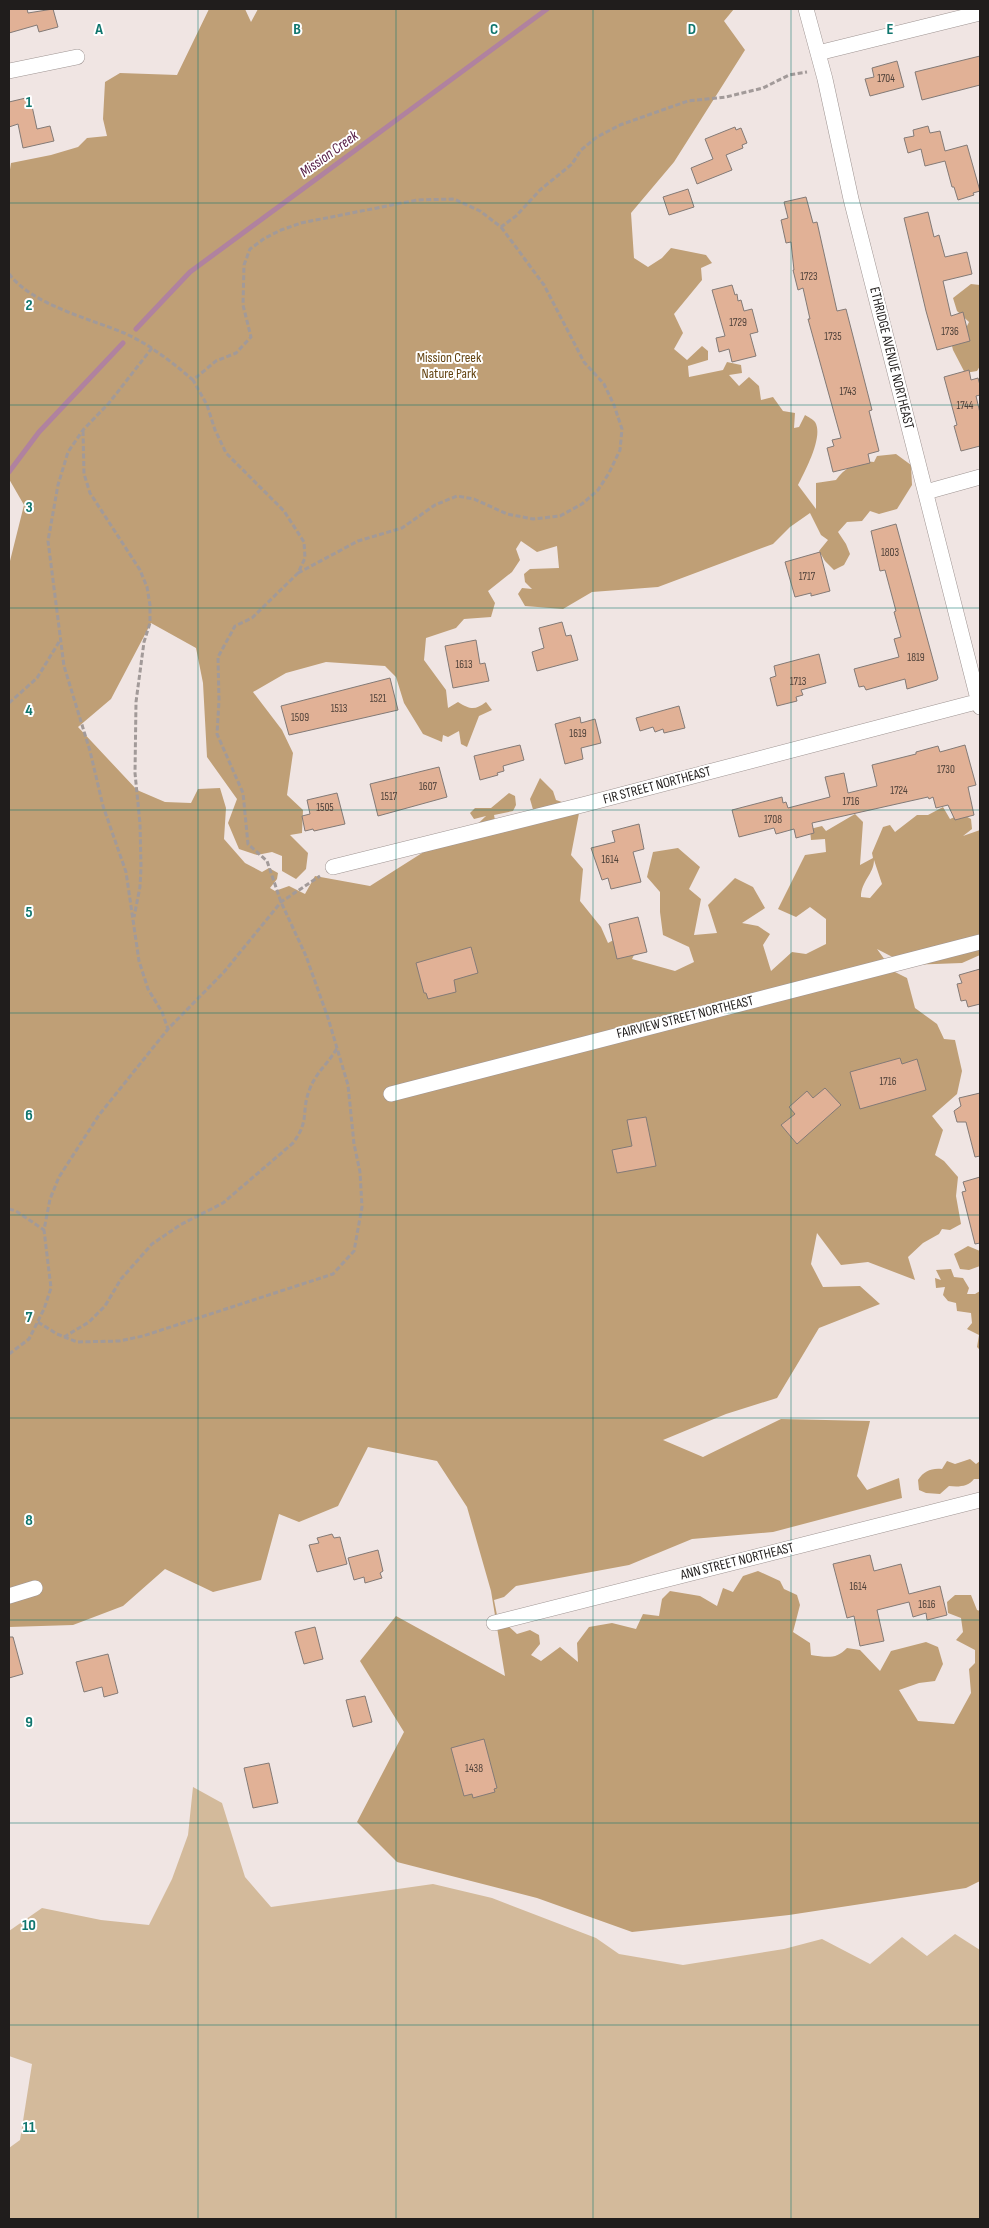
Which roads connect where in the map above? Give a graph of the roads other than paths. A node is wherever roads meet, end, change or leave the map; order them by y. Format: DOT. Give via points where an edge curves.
graph roads {
  1 [pos="806,9"];
  2 [pos="980,13"];
  3 [pos="818,53"];
  4 [pos="77,58"];
  5 [pos="9,71"];
  6 [pos="980,477"];
  7 [pos="926,492"];
  8 [pos="980,703"];
  9 [pos="333,867"];
  10 [pos="980,942"];
  11 [pos="391,1094"];
  12 [pos="980,1500"];
  13 [pos="35,1588"];
  14 [pos="9,1596"];
  15 [pos="494,1623"];
  1 -- 3 [label="street, ETHRIDGE AVENUE NORTHEAST"];
  2 -- 3 [label="street"];
  3 -- 7 [label="street, ETHRIDGE AVENUE NORTHEAST" via="850,198"];
  4 -- 5 [label="street"];
  6 -- 7 [label="street"];
  7 -- 8 [label="street, ETHRIDGE AVENUE NORTHEAST"];
  8 -- 9 [label="street, FIR STREET NORTHEAST"];
  10 -- 11 [label="street, FAIRVIEW STREET NORTHEAST"];
  12 -- 15 [label="street, ANN STREET NORTHEAST"];
  13 -- 14 [label="street"];
}
